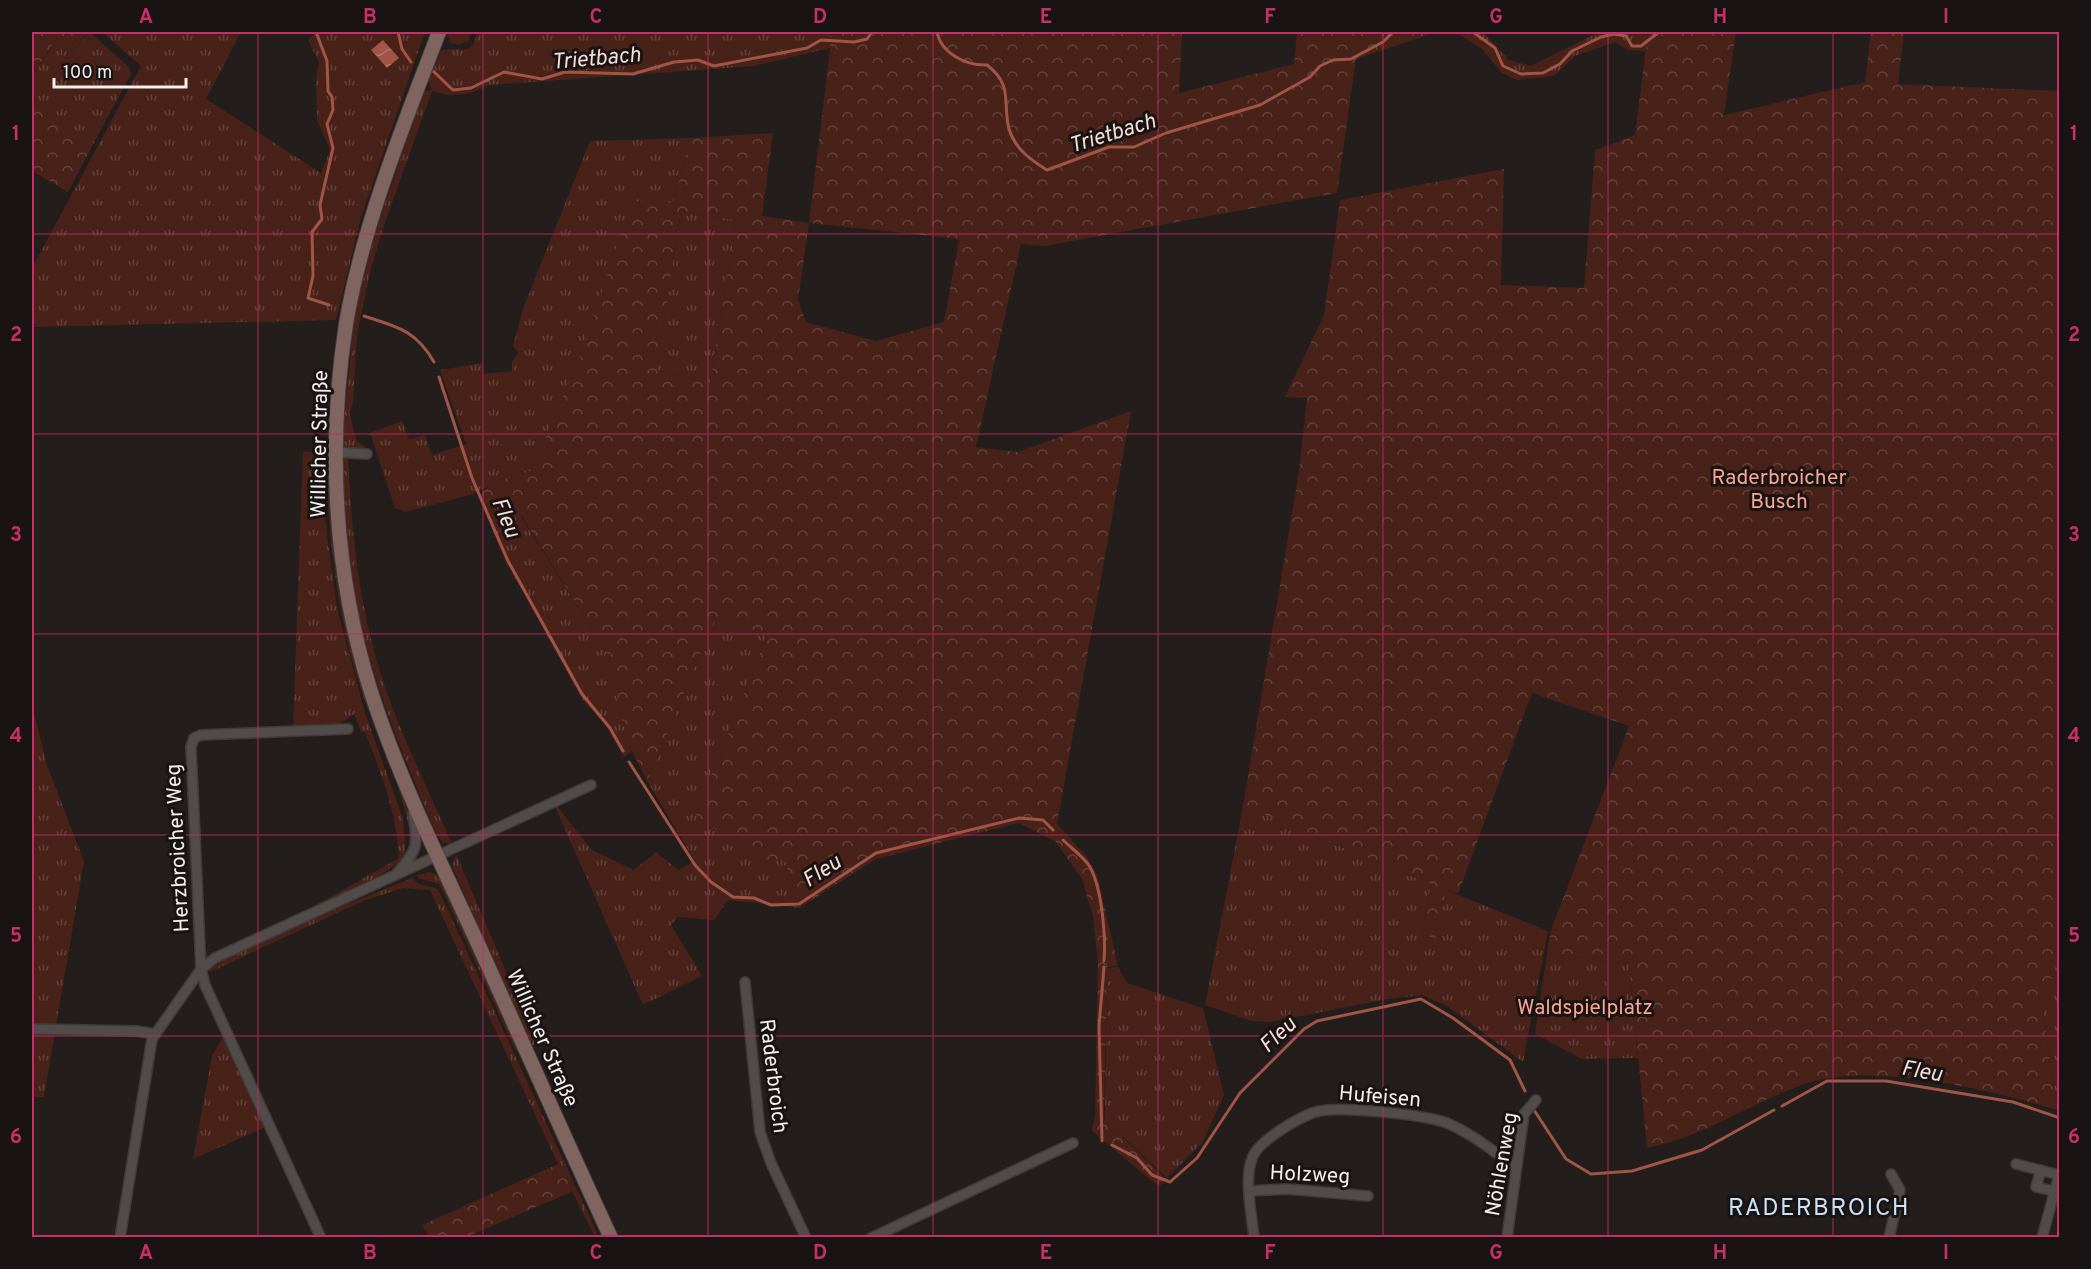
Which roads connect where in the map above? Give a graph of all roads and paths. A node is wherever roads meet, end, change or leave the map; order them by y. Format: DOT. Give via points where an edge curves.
graph roads {
  1 [pos="439,32"];
  2 [pos="336,452"];
  3 [pos="367,454"];
  4 [pos="348,729"];
  5 [pos="591,785"];
  6 [pos="410,793"];
  7 [pos="438,855"];
  8 [pos="393,877"];
  9 [pos="201,969"];
  10 [pos="745,982"];
  11 [pos="32,1029"];
  12 [pos="154,1034"];
  13 [pos="1536,1101"];
  14 [pos="1073,1143"];
  15 [pos="2016,1164"];
  16 [pos="1516,1167"];
  17 [pos="2041,1170"];
  18 [pos="1891,1174"];
  19 [pos="1251,1191"];
  20 [pos="2054,1191"];
  21 [pos="1368,1196"];
  22 [pos="120,1238"];
  23 [pos="321,1238"];
  24 [pos="611,1238"];
  25 [pos="806,1238"];
  26 [pos="871,1238"];
  27 [pos="1254,1238"];
  28 [pos="1507,1238"];
  29 [pos="1889,1238"];
  30 [pos="2042,1238"];
  1 -- 2 [label="main road, Willicher Straße" via="379,198 357,273 340,369"];
  2 -- 3 [label="street"];
  2 -- 6 [label="main road, Willicher Straße" via="340,538 353,622 372,694"];
  4 -- 9 [label="street, Herzbroicher Weg" via="201,735 192,740"];
  5 -- 7 [label="street"];
  6 -- 7 [label="main road, Willicher Straße"];
  6 -- 8 [label="street" via="417,845"];
  7 -- 8 [label="street"];
  7 -- 24 [label="main road, Willicher Straße"];
  8 -- 9 [label="street" via="215,958"];
  9 -- 12 [label="street"];
  9 -- 23 [label="street, Herzbroicher Weg"];
  10 -- 25 [label="street, Raderbroich" via="760,1132"];
  11 -- 12 [label="street"];
  12 -- 22 [label="street"];
  13 -- 16 [label="street, Nöhlenweg" via="1524,1114"];
  14 -- 26 [label="street"];
  15 -- 17 [label="street"];
  16 -- 19 [label="street, Hufeisen" via="1438,1120 1324,1110 1305,1116 1258,1148 1251,1164"];
  16 -- 28 [label="street, Nöhlenweg"];
  17 -- 20 [label="street" via="2059,1175"];
  17 -- 20 [label="street" via="2036,1186"];
  18 -- 29 [label="street" via="1900,1190"];
  19 -- 21 [label="street, Holzweg" via="1287,1189"];
  19 -- 27 [label="street, Hufeisen"];
  20 -- 30 [label="street"];
}
